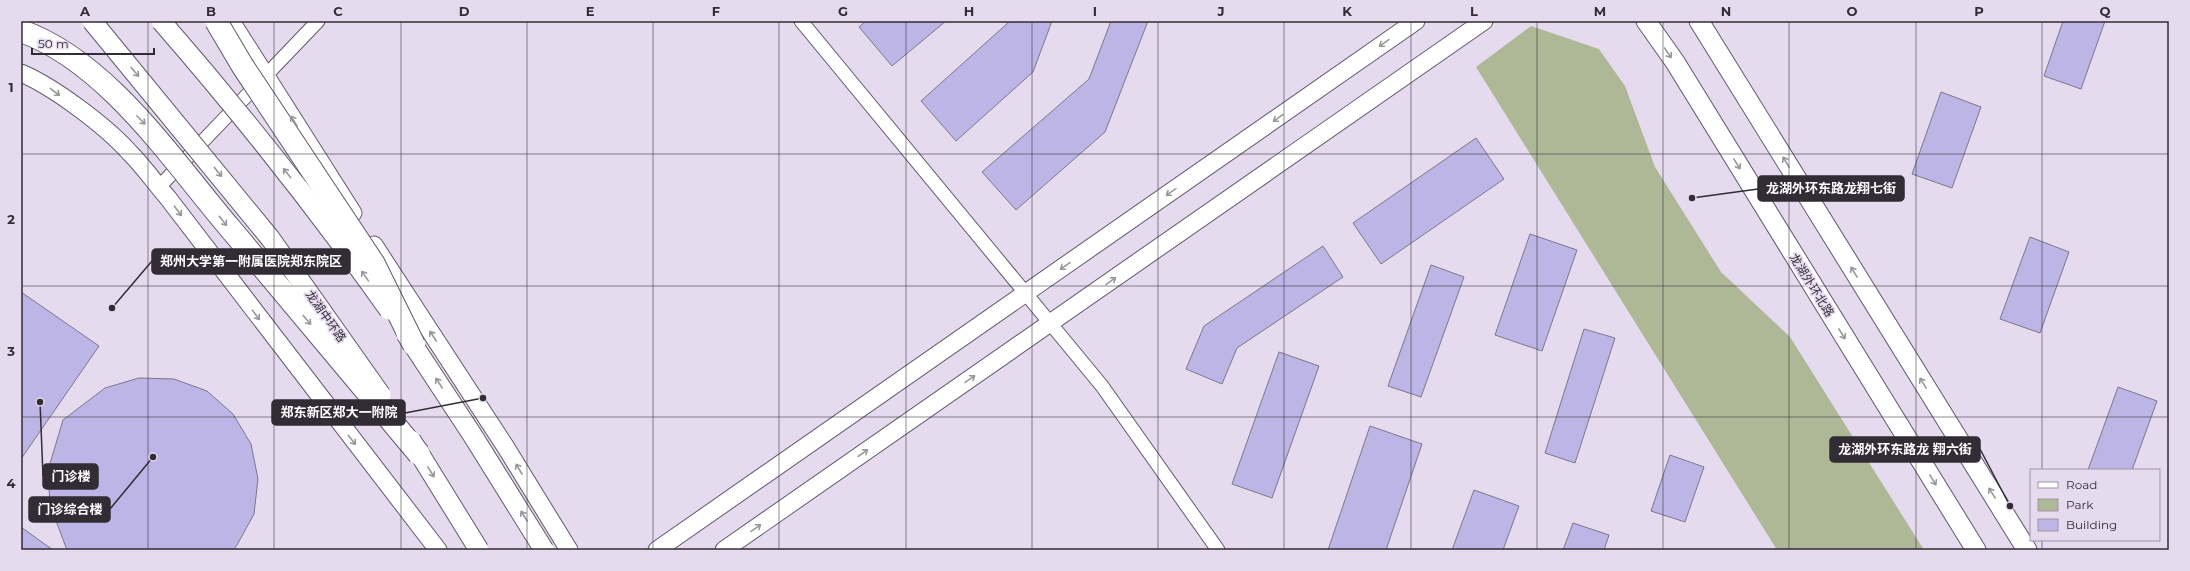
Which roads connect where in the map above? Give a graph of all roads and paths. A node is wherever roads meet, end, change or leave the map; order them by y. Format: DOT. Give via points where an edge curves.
graph roads {
  1 [pos="92,21"];
  2 [pos="162,21"];
  3 [pos="216,21"];
  4 [pos="231,21"];
  5 [pos="318,21"];
  6 [pos="801,21"];
  7 [pos="1416,21"];
  8 [pos="1484,21"];
  9 [pos="1646,21"];
  10 [pos="1698,21"];
  11 [pos="21,31"];
  12 [pos="21,73"];
  13 [pos="266,76"];
  14 [pos="159,187"];
  15 [pos="1025,294"];
  16 [pos="1050,323"];
  17 [pos="414,345"];
  18 [pos="419,454"];
  19 [pos="438,550"];
  20 [pos="480,550"];
  21 [pos="544,550"];
  22 [pos="569,550"];
  23 [pos="657,550"];
  24 [pos="724,550"];
  25 [pos="1218,550"];
  26 [pos="1976,550"];
  27 [pos="2027,550"];
  1 -- 18 [label="main road, 龙湖中环路, one-way, bridge" via="270,238 329,319"];
  17 -- 2 [label="main road, one-way, bridge" via="340,241"];
  3 -- 17 [label="highway, bridge" via="242,65 374,264"];
  4 -- 13 [label="street"];
  5 -- 13 [label="street"];
  6 -- 15 [label="street"];
  7 -- 15 [label="street, one-way"];
  16 -- 8 [label="street, one-way"];
  9 -- 26 [label="main road, 龙湖外环北路, one-way" via="1675,62"];
  27 -- 10 [label="main road, one-way"];
  11 -- 18 [label="highway, one-way, bridge" via="53,44 71,56 147,127"];
  12 -- 14 [label="street, one-way" via="41,82 111,134"];
  13 -- 14 [label="street"];
  22 -- 13 [label="street, one-way" via="505,446"];
  14 -- 19 [label="street, one-way"];
  15 -- 16 [label="street"];
  15 -- 23 [label="street"];
  24 -- 16 [label="street, one-way"];
  16 -- 25 [label="street" via="1102,386"];
  21 -- 17 [label="main road, one-way, bridge"];
  18 -- 20 [label="main road, 龙湖中环路, one-way, bridge"];
}
